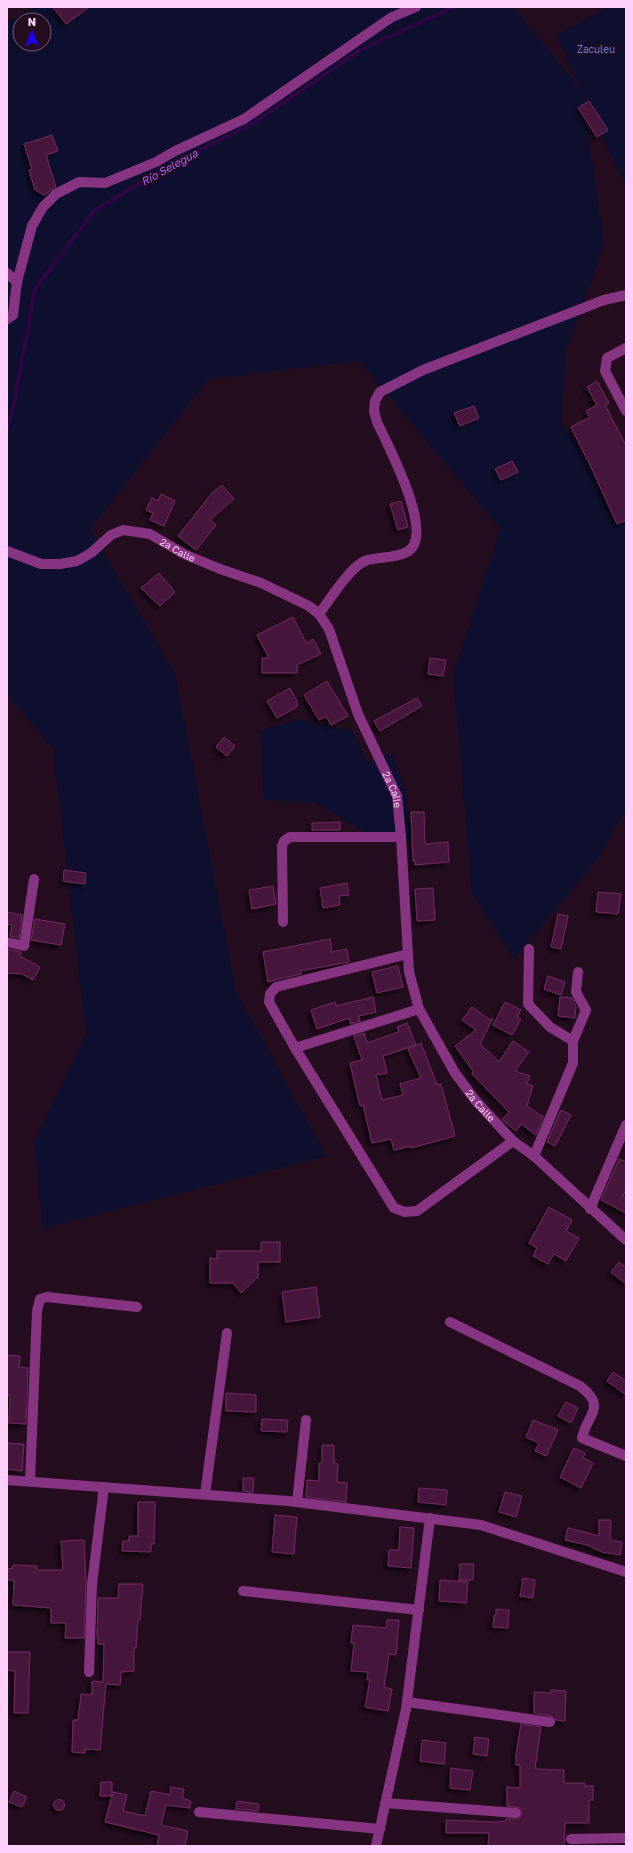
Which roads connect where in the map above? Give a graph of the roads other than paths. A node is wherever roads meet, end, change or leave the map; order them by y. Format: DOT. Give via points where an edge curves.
graph roads {
  1 [pos="416,7"];
  2 [pos="7,273"];
  3 [pos="17,282"];
  4 [pos="626,295"];
  5 [pos="7,319"];
  6 [pos="626,348"];
  7 [pos="626,410"];
  8 [pos="7,551"];
  9 [pos="319,614"];
  10 [pos="401,837"];
  11 [pos="34,879"];
  12 [pos="283,922"];
  13 [pos="7,942"];
  14 [pos="529,949"];
  15 [pos="408,954"];
  16 [pos="578,972"];
  17 [pos="419,1009"];
  18 [pos="573,1040"];
  19 [pos="295,1048"];
  20 [pos="626,1125"];
  21 [pos="624,1136"];
  22 [pos="513,1141"];
  23 [pos="534,1156"];
  24 [pos="590,1208"];
  25 [pos="626,1240"];
  26 [pos="137,1307"];
  27 [pos="450,1322"];
  28 [pos="227,1333"];
  29 [pos="306,1420"];
  30 [pos="626,1456"];
  31 [pos="7,1480"];
  32 [pos="30,1481"];
  33 [pos="104,1487"];
  34 [pos="205,1494"];
  35 [pos="297,1502"];
  36 [pos="430,1518"];
  37 [pos="626,1572"];
  38 [pos="243,1591"];
  39 [pos="419,1610"];
  40 [pos="89,1672"];
  41 [pos="407,1702"];
  42 [pos="550,1722"];
  43 [pos="385,1803"];
  44 [pos="198,1812"];
  45 [pos="516,1813"];
  46 [pos="380,1829"];
  47 [pos="626,1838"];
  48 [pos="572,1839"];
  49 [pos="376,1846"];
  1 -- 3 [label="street" via="392,17 244,119 156,162 105,183 79,182 56,194 43,207 32,226"];
  2 -- 3 [label="street"];
  3 -- 5 [label="street" via="13,315"];
  4 -- 9 [label="street" via="604,300 423,370 380,392 375,401 374,411 377,422 408,489 418,530 414,544 408,552 366,560 356,568"];
  6 -- 7 [label="street" via="607,358 605,371"];
  8 -- 9 [label="street, 2a Calle" via="41,564 60,564 77,561 91,553 110,536 123,530 150,534 184,554 261,583 309,606"];
  9 -- 10 [label="street, 2a Calle" via="329,629 358,714 397,796"];
  10 -- 12 [label="street" via="290,837 284,841"];
  10 -- 15 [label="street, 2a Calle"];
  11 -- 13 [label="street" via="24,946"];
  14 -- 18 [label="street" via="528,1004 550,1027"];
  15 -- 17 [label="street, 2a Calle" via="409,972"];
  15 -- 19 [label="street" via="276,987 270,994 269,1002"];
  16 -- 18 [label="street" via="576,992 586,1010"];
  17 -- 19 [label="street"];
  17 -- 22 [label="street, 2a Calle" via="455,1073 475,1100"];
  18 -- 23 [label="street" via="573,1063"];
  19 -- 22 [label="street" via="394,1208 405,1212 417,1211"];
  20 -- 21 [label="street"];
  21 -- 24 [label="street"];
  22 -- 23 [label="street, 2a Calle"];
  23 -- 24 [label="street, 2a Calle"];
  24 -- 25 [label="street, 2a Calle"];
  26 -- 32 [label="street" via="47,1297 40,1299 37,1311"];
  27 -- 30 [label="street" via="580,1386 594,1401 594,1408 582,1438"];
  28 -- 34 [label="street"];
  29 -- 35 [label="street"];
  31 -- 32 [label="street"];
  32 -- 33 [label="street"];
  33 -- 34 [label="street"];
  33 -- 40 [label="street" via="92,1584"];
  34 -- 35 [label="street"];
  35 -- 36 [label="street"];
  36 -- 37 [label="street" via="481,1525"];
  36 -- 39 [label="street"];
  38 -- 39 [label="street"];
  39 -- 41 [label="street"];
  41 -- 42 [label="street"];
  41 -- 43 [label="street"];
  43 -- 45 [label="street"];
  43 -- 46 [label="street"];
  44 -- 46 [label="street"];
  46 -- 49 [label="street"];
  47 -- 48 [label="street"];
}
